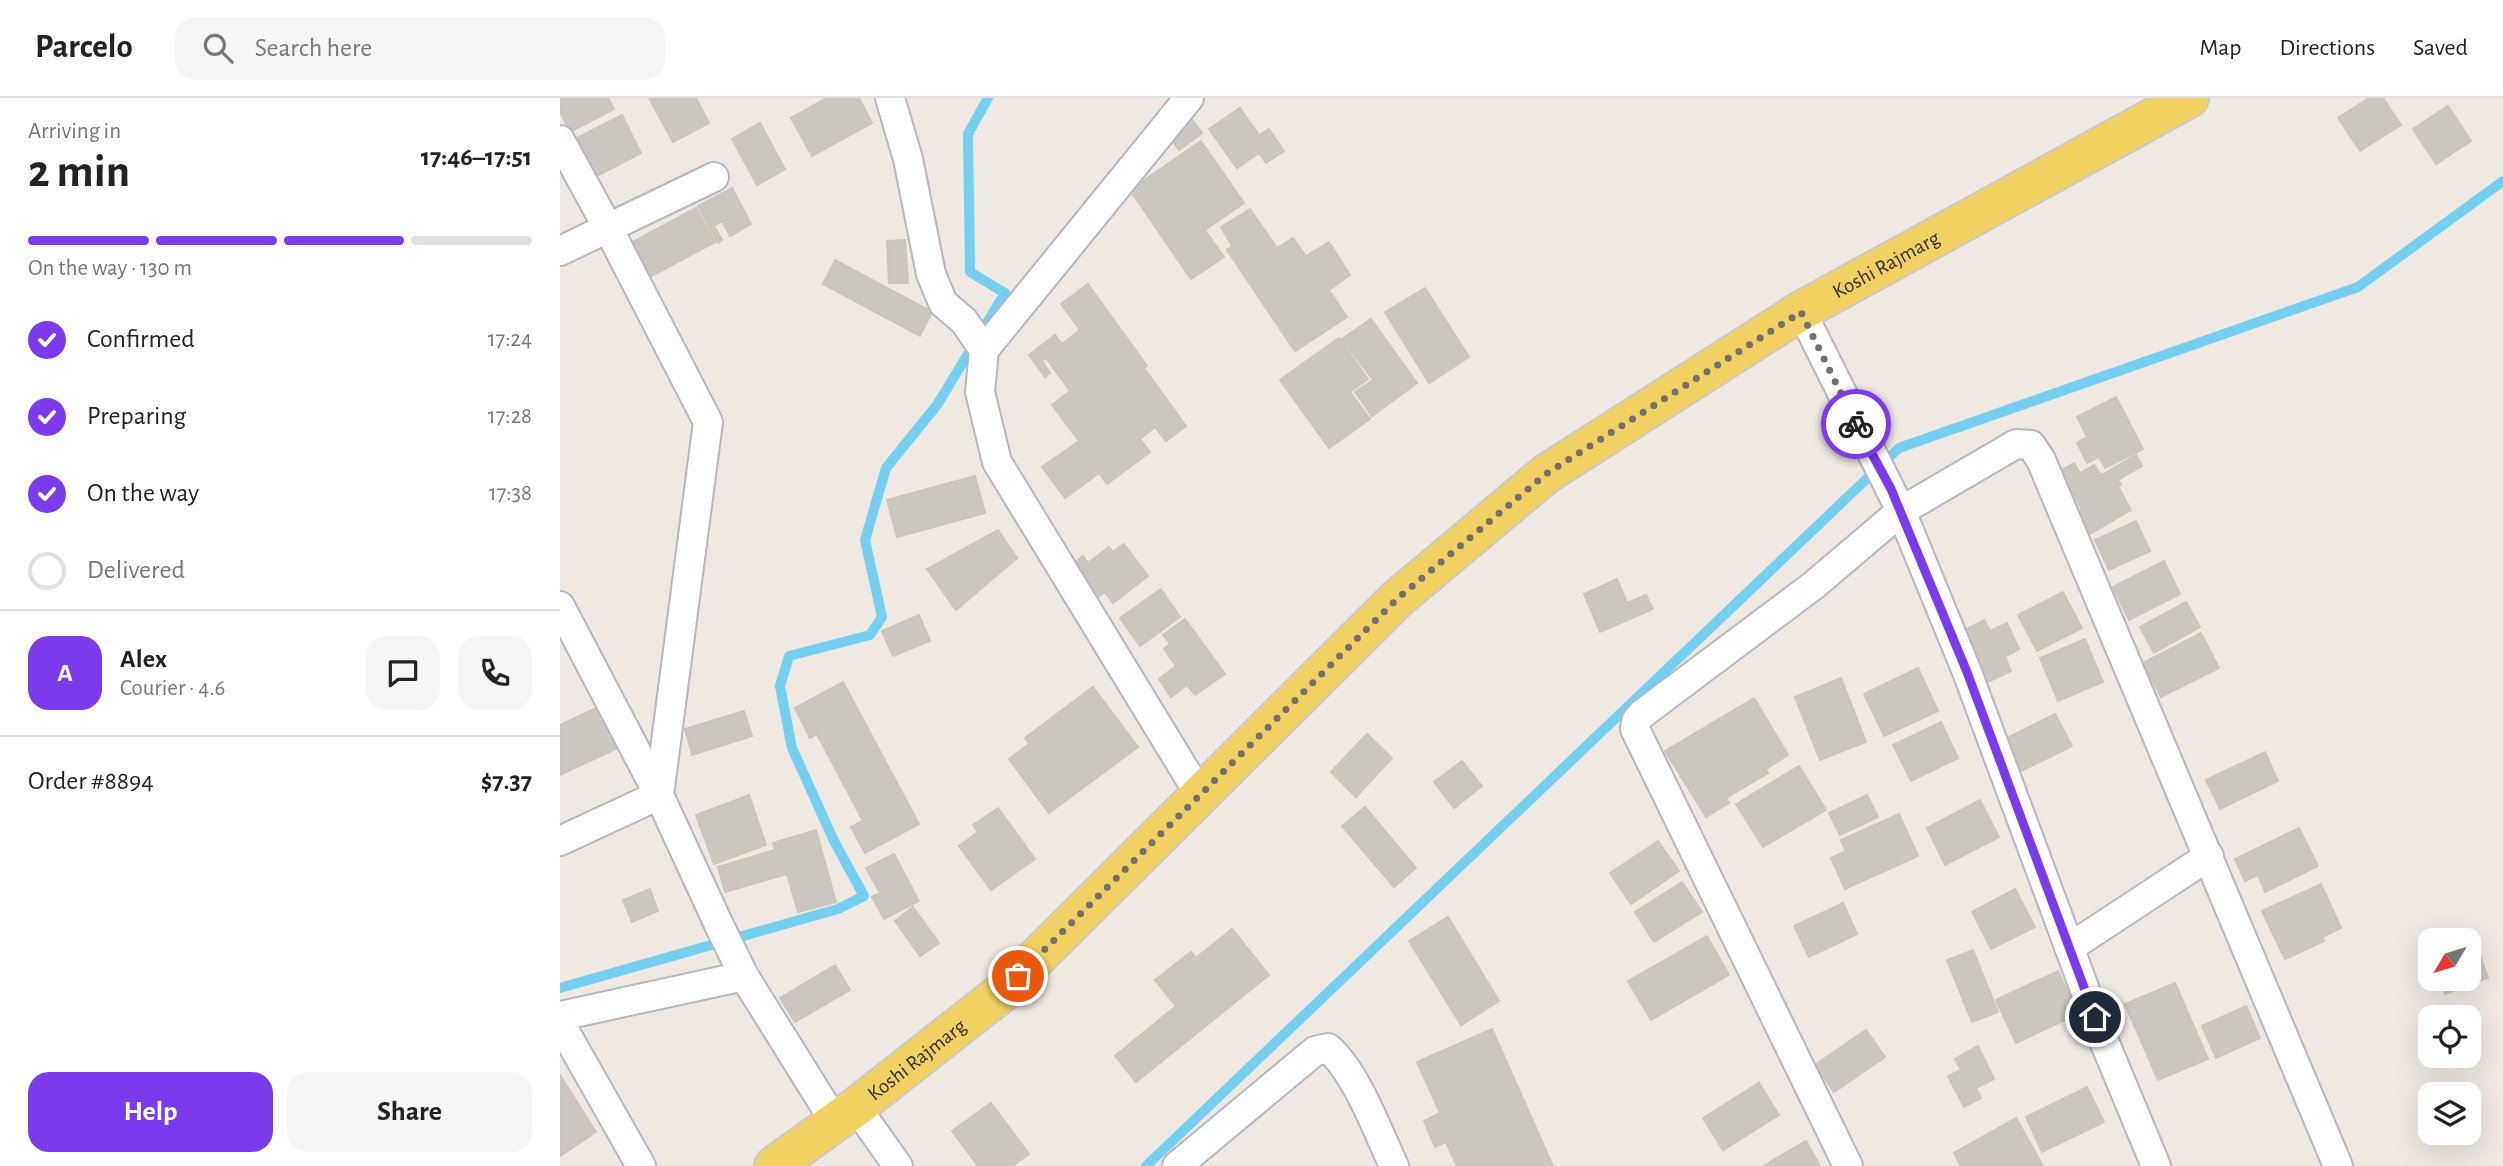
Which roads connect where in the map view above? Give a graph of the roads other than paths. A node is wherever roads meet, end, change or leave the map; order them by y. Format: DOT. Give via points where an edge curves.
graph roads {
  1 [pos="890,98"];
  2 [pos="1189,98"];
  3 [pos="2189,98"];
  4 [pos="560,140"];
  5 [pos="714,177"];
  6 [pos="608,228"];
  7 [pos="560,251"];
  8 [pos="1801,312"];
  9 [pos="976,337"];
  10 [pos="1896,500"];
  11 [pos="560,606"];
  12 [pos="659,795"];
  13 [pos="1200,795"];
  14 [pos="560,841"];
  15 [pos="2208,856"];
  16 [pos="2069,948"];
  17 [pos="738,965"];
  18 [pos="560,1016"];
  19 [pos="560,1023"];
  20 [pos="845,1115"];
  21 [pos="641,1166"];
  22 [pos="774,1166"];
  23 [pos="898,1166"];
  24 [pos="1177,1166"];
  25 [pos="1394,1166"];
  26 [pos="1848,1166"];
  27 [pos="2156,1166"];
  28 [pos="2338,1166"];
  1 -- 9 [label="street" via="908,159 931,274 943,303"];
  2 -- 9 [label="street"];
  3 -- 8 [label="main road, Koshi Rajmarg"];
  4 -- 6 [label="street"];
  5 -- 6 [label="street"];
  6 -- 7 [label="street"];
  6 -- 12 [label="street" via="708,422"];
  8 -- 10 [label="street"];
  8 -- 13 [label="main road, Koshi Rajmarg" via="1546,474 1397,599"];
  9 -- 13 [label="street" via="980,392 997,462"];
  10 -- 15 [label="street" via="2016,444 2031,445"];
  10 -- 16 [label="street" via="1967,672"];
  10 -- 26 [label="street" via="1814,585 1642,714 1635,729"];
  11 -- 12 [label="street"];
  12 -- 14 [label="street"];
  12 -- 17 [label="street"];
  13 -- 20 [label="main road, Koshi Rajmarg" via="1000,994"];
  15 -- 16 [label="street"];
  15 -- 28 [label="street"];
  16 -- 27 [label="street"];
  17 -- 18 [label="street"];
  17 -- 20 [label="street"];
  19 -- 21 [label="street"];
  20 -- 22 [label="main road, Koshi Rajmarg"];
  20 -- 23 [label="street"];
  24 -- 25 [label="street" via="1315,1051 1328,1048 1339,1057"];
}
